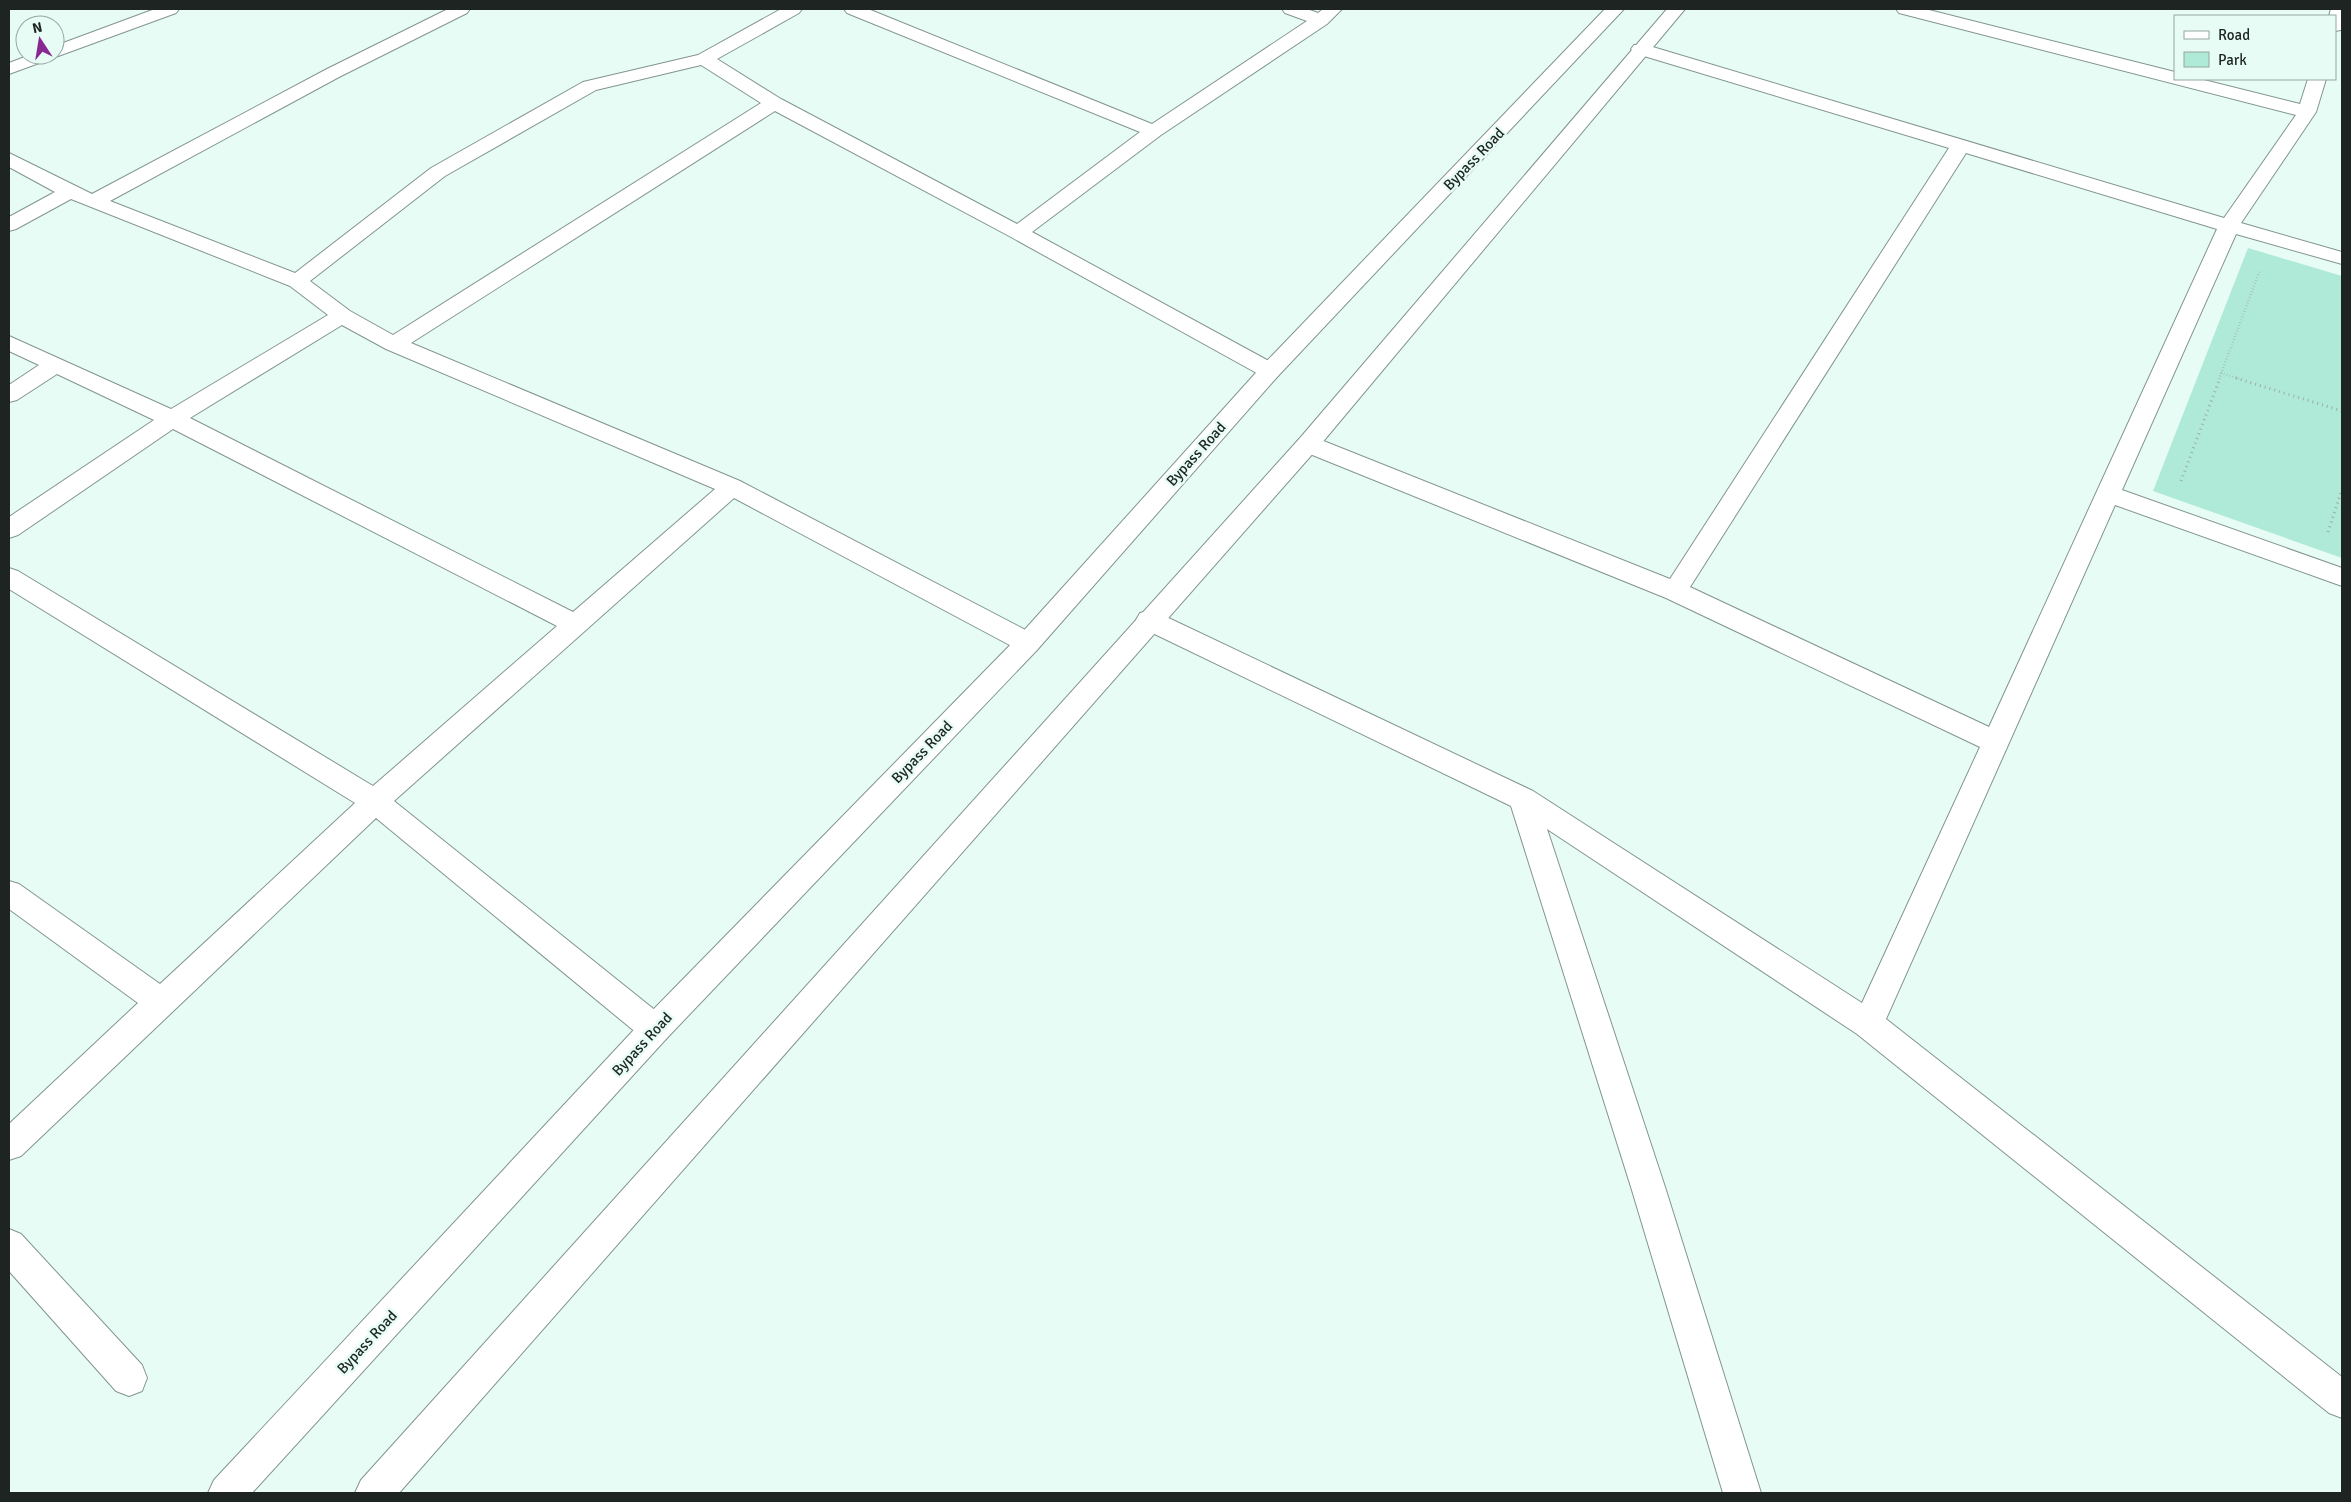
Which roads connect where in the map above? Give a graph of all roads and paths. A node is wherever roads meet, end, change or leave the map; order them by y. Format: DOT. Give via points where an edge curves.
graph roads {
  1 [pos="170,9"];
  2 [pos="461,9"];
  3 [pos="793,9"];
  4 [pos="854,9"];
  5 [pos="1291,9"];
  6 [pos="1615,9"];
  7 [pos="1676,9"];
  8 [pos="1905,9"];
  9 [pos="2340,9"];
  10 [pos="1327,14"];
  11 [pos="2336,23"];
  12 [pos="65,48"];
  13 [pos="1640,50"];
  14 [pos="704,59"];
  15 [pos="2174,78"];
  16 [pos="2183,80"];
  17 [pos="2317,80"];
  18 [pos="774,103"];
  19 [pos="2307,112"];
  20 [pos="1154,132"];
  21 [pos="1961,145"];
  22 [pos="9,159"];
  23 [pos="70,192"];
  24 [pos="94,201"];
  25 [pos="9,225"];
  26 [pos="2229,226"];
  27 [pos="1018,232"];
  28 [pos="2342,258"];
  29 [pos="2262,263"];
  30 [pos="297,281"];
  31 [pos="342,316"];
  32 [pos="9,343"];
  33 [pos="394,344"];
  34 [pos="55,365"];
  35 [pos="1270,371"];
  36 [pos="2221,373"];
  37 [pos="9,395"];
  38 [pos="2342,412"];
  39 [pos="172,419"];
  40 [pos="1308,444"];
  41 [pos="2189,483"];
  42 [pos="732,487"];
  43 [pos="2342,488"];
  44 [pos="2109,494"];
  45 [pos="2319,528"];
  46 [pos="9,529"];
  47 [pos="2328,532"];
  48 [pos="2335,534"];
  49 [pos="9,577"];
  50 [pos="2342,577"];
  51 [pos="1674,591"];
  52 [pos="1149,620"];
  53 [pos="575,624"];
  54 [pos="1028,642"];
  55 [pos="1995,742"];
  56 [pos="1523,799"];
  57 [pos="375,800"];
  58 [pos="9,893"];
  59 [pos="161,1002"];
  60 [pos="1868,1024"];
  61 [pos="655,1029"];
  62 [pos="9,1145"];
  63 [pos="9,1246"];
  64 [pos="129,1378"];
  65 [pos="2342,1400"];
  66 [pos="227,1493"];
  67 [pos="374,1493"];
  68 [pos="1742,1493"];
  1 -- 12 [label="street"];
  2 -- 24 [label="street" via="333,73"];
  3 -- 14 [label="street"];
  4 -- 20 [label="street"];
  5 -- 10 [label="street"];
  6 -- 35 [label="street, Bypass Road"];
  7 -- 13 [label="street"];
  8 -- 15 [label="street"];
  9 -- 11 [label="street"];
  10 -- 20 [label="street"];
  13 -- 21 [label="street"];
  13 -- 40 [label="street"];
  14 -- 18 [label="street"];
  14 -- 30 [label="street" via="590,86 438,172"];
  16 -- 19 [label="street"];
  17 -- 19 [label="street"];
  18 -- 27 [label="street"];
  18 -- 33 [label="street"];
  19 -- 26 [label="street"];
  20 -- 27 [label="street"];
  21 -- 26 [label="street"];
  21 -- 51 [label="street"];
  22 -- 23 [label="street"];
  23 -- 24 [label="street"];
  23 -- 25 [label="street"];
  24 -- 30 [label="street"];
  26 -- 28 [label="street"];
  26 -- 44 [label="street"];
  27 -- 35 [label="street"];
  29 -- 36 [label="path"];
  30 -- 31 [label="street"];
  31 -- 33 [label="street"];
  31 -- 39 [label="street"];
  32 -- 34 [label="street"];
  33 -- 42 [label="street"];
  34 -- 37 [label="street"];
  34 -- 39 [label="street"];
  35 -- 54 [label="street, Bypass Road"];
  36 -- 38 [label="path"];
  36 -- 41 [label="path" via="2180,480"];
  39 -- 46 [label="street"];
  39 -- 53 [label="street"];
  40 -- 51 [label="street"];
  40 -- 52 [label="street"];
  42 -- 53 [label="street"];
  42 -- 54 [label="street"];
  43 -- 47 [label="path"];
  44 -- 50 [label="street"];
  44 -- 55 [label="street"];
  45 -- 47 [label="path"];
  47 -- 48 [label="path"];
  49 -- 57 [label="street"];
  51 -- 55 [label="street"];
  52 -- 56 [label="street"];
  52 -- 67 [label="street"];
  53 -- 57 [label="street"];
  54 -- 61 [label="street, Bypass Road"];
  55 -- 60 [label="street"];
  56 -- 60 [label="street"];
  56 -- 68 [label="street"];
  57 -- 59 [label="street"];
  57 -- 61 [label="street"];
  58 -- 59 [label="street"];
  59 -- 62 [label="street"];
  60 -- 65 [label="street"];
  61 -- 66 [label="street, Bypass Road"];
  63 -- 64 [label="street"];
}
